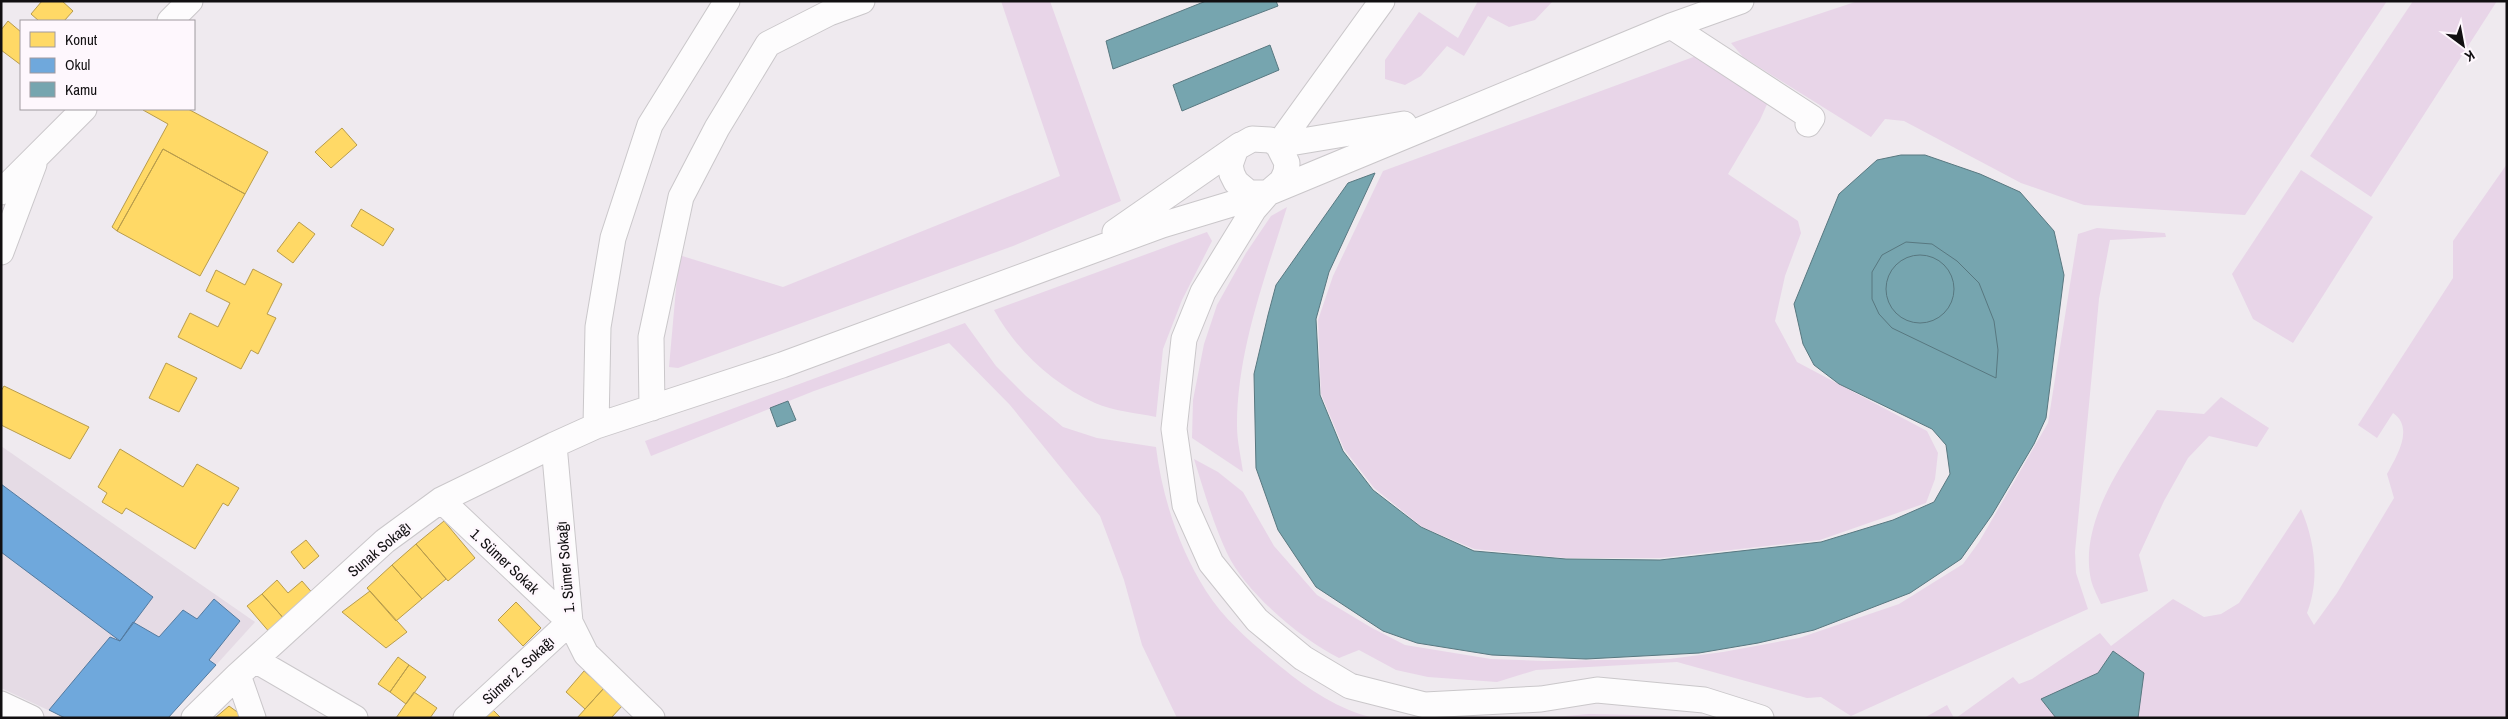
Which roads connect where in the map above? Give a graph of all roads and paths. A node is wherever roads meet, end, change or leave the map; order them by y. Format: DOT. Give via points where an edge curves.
graph roads {
  1 [pos="190,1"];
  2 [pos="727,1"];
  3 [pos="862,1"];
  4 [pos="1382,1"];
  5 [pos="1741,1"];
  6 [pos="171,20"];
  7 [pos="1671,26"];
  8 [pos="83,110"];
  9 [pos="1446,118"];
  10 [pos="1808,124"];
  11 [pos="1243,142"];
  12 [pos="1278,146"];
  13 [pos="36,157"];
  14 [pos="1,192"];
  15 [pos="1268,193"];
  16 [pos="1,252"];
  17 [pos="1084,254"];
  18 [pos="652,408"];
  19 [pos="596,426"];
  20 [pos="554,445"];
  21 [pos="440,500"];
  22 [pos="570,622"];
  23 [pos="246,667"];
  24 [pos="1,704"];
  25 [pos="31,718"];
  26 [pos="194,718"];
  27 [pos="253,718"];
  28 [pos="355,718"];
  29 [pos="466,718"];
  30 [pos="652,718"];
  31 [pos="1761,718"];
  1 -- 6 [label="street"];
  2 -- 19 [label="street" via="650,125 614,238 598,327"];
  3 -- 18 [label="street" via="768,44 717,128 681,197 651,336"];
  4 -- 12 [label="street"];
  5 -- 7 [label="street"];
  7 -- 9 [label="street"];
  7 -- 10 [label="street" via="1812,118"];
  8 -- 13 [label="street"];
  9 -- 12 [label="street"];
  9 -- 15 [label="street"];
  11 -- 12 [label="street" via="1261,138"];
  11 -- 15 [label="street" via="1232,156 1232,174 1249,193"];
  11 -- 17 [label="street"];
  12 -- 15 [label="street" via="1287,162 1286,172 1282,181"];
  13 -- 14 [label="street"];
  13 -- 16 [label="street"];
  15 -- 17 [label="street" via="1162,225"];
  15 -- 31 [label="street" via="1254,209 1203,292 1187,331 1174,429 1185,505 1211,563 1257,620 1303,658 1350,686 1425,705 1542,699 1597,690 1704,700"];
  17 -- 18 [label="street, Sunak Sokağı" via="782,365"];
  18 -- 19 [label="street, Sunak Sokağı"];
  19 -- 20 [label="street, Sunak Sokağı"];
  20 -- 21 [label="street, Sunak Sokağı"];
  20 -- 22 [label="street, 1. Sümer Sokağı"];
  21 -- 22 [label="street, 1. Sümer Sokak"];
  21 -- 23 [label="street, Sunak Sokağı" via="385,541"];
  22 -- 29 [label="street, Sümer 2. Sokağı"];
  22 -- 30 [label="street, 1. Sümer Sokağı" via="586,654"];
  23 -- 26 [label="street, Sunak Sokağı"];
  23 -- 27 [label="street"];
  23 -- 28 [label="street"];
  24 -- 25 [label="street"];
}
